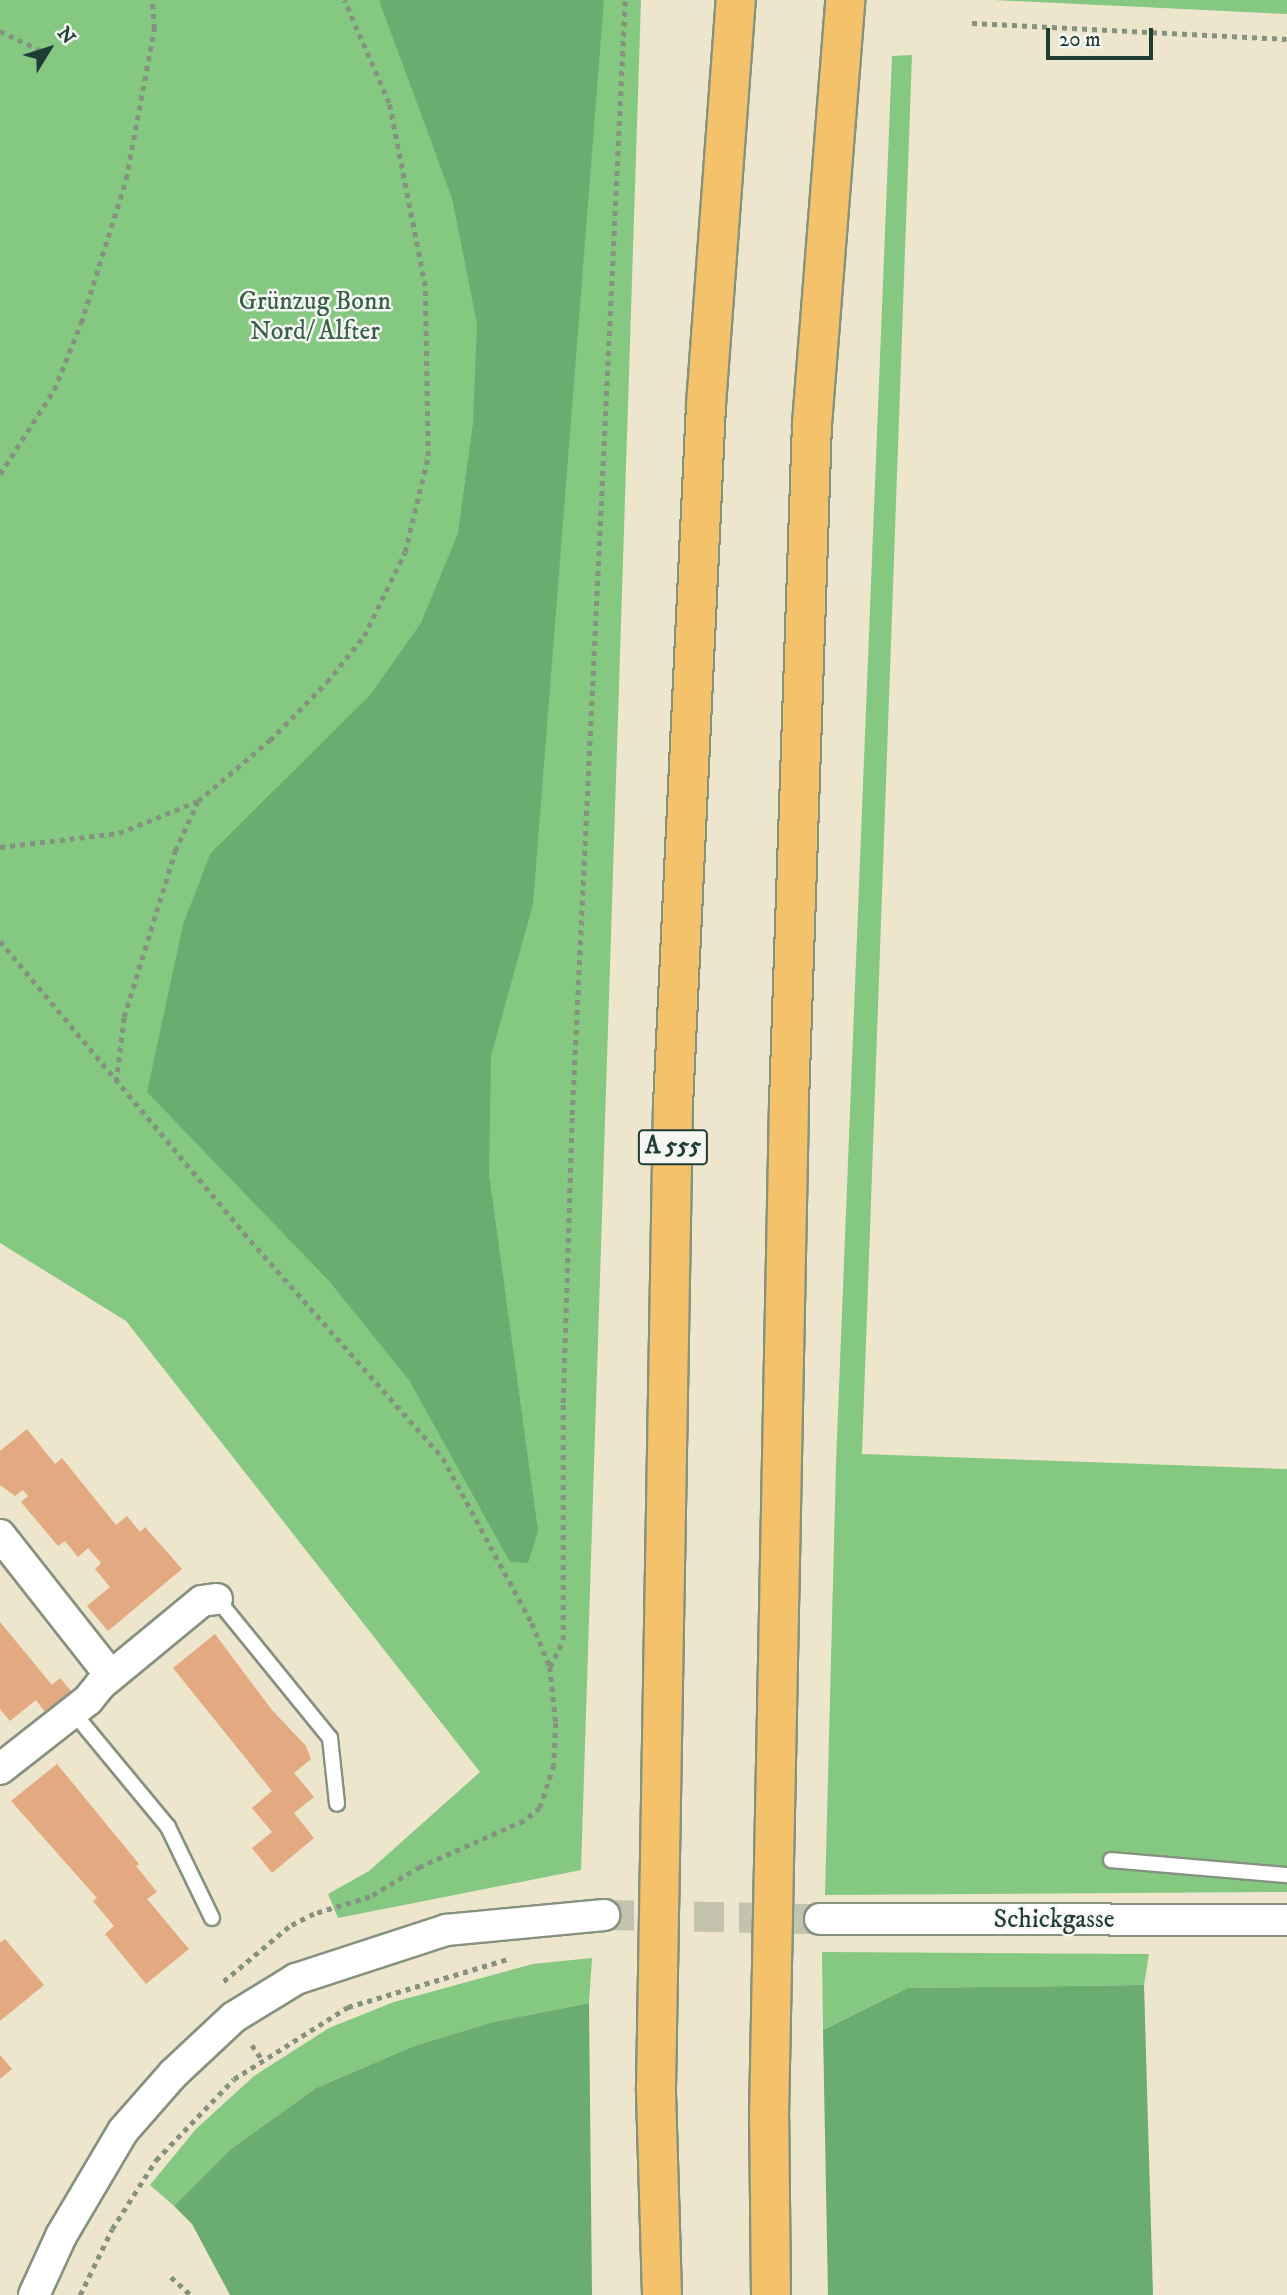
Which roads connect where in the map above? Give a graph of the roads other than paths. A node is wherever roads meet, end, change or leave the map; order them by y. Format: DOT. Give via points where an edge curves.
graph roads {
  1 [pos="736,0"];
  2 [pos="845,0"];
  3 [pos="0,1535"];
  4 [pos="217,1600"];
  5 [pos="110,1675"];
  6 [pos="73,1712"];
  7 [pos="0,1769"];
  8 [pos="337,1804"];
  9 [pos="1111,1860"];
  10 [pos="1287,1875"];
  11 [pos="604,1914"];
  12 [pos="212,1918"];
  13 [pos="820,1919"];
  14 [pos="1287,1920"];
  15 [pos="34,2295"];
  16 [pos="662,2295"];
  17 [pos="771,2295"];
  1 -- 16 [label="highway, A 555" via="706,405 673,1105 656,2088"];
  2 -- 17 [label="highway" via="812,424 790,1074 769,2103"];
  3 -- 5 [label="street"];
  4 -- 5 [label="street" via="202,1601"];
  4 -- 8 [label="lane" via="330,1738"];
  5 -- 6 [label="street"];
  6 -- 7 [label="street"];
  6 -- 12 [label="lane" via="168,1827"];
  9 -- 10 [label="lane"];
  11 -- 15 [label="street" via="446,1930 296,1979 234,2017 173,2074 123,2131 67,2225"];
  13 -- 14 [label="street, Schickgasse"];
}
